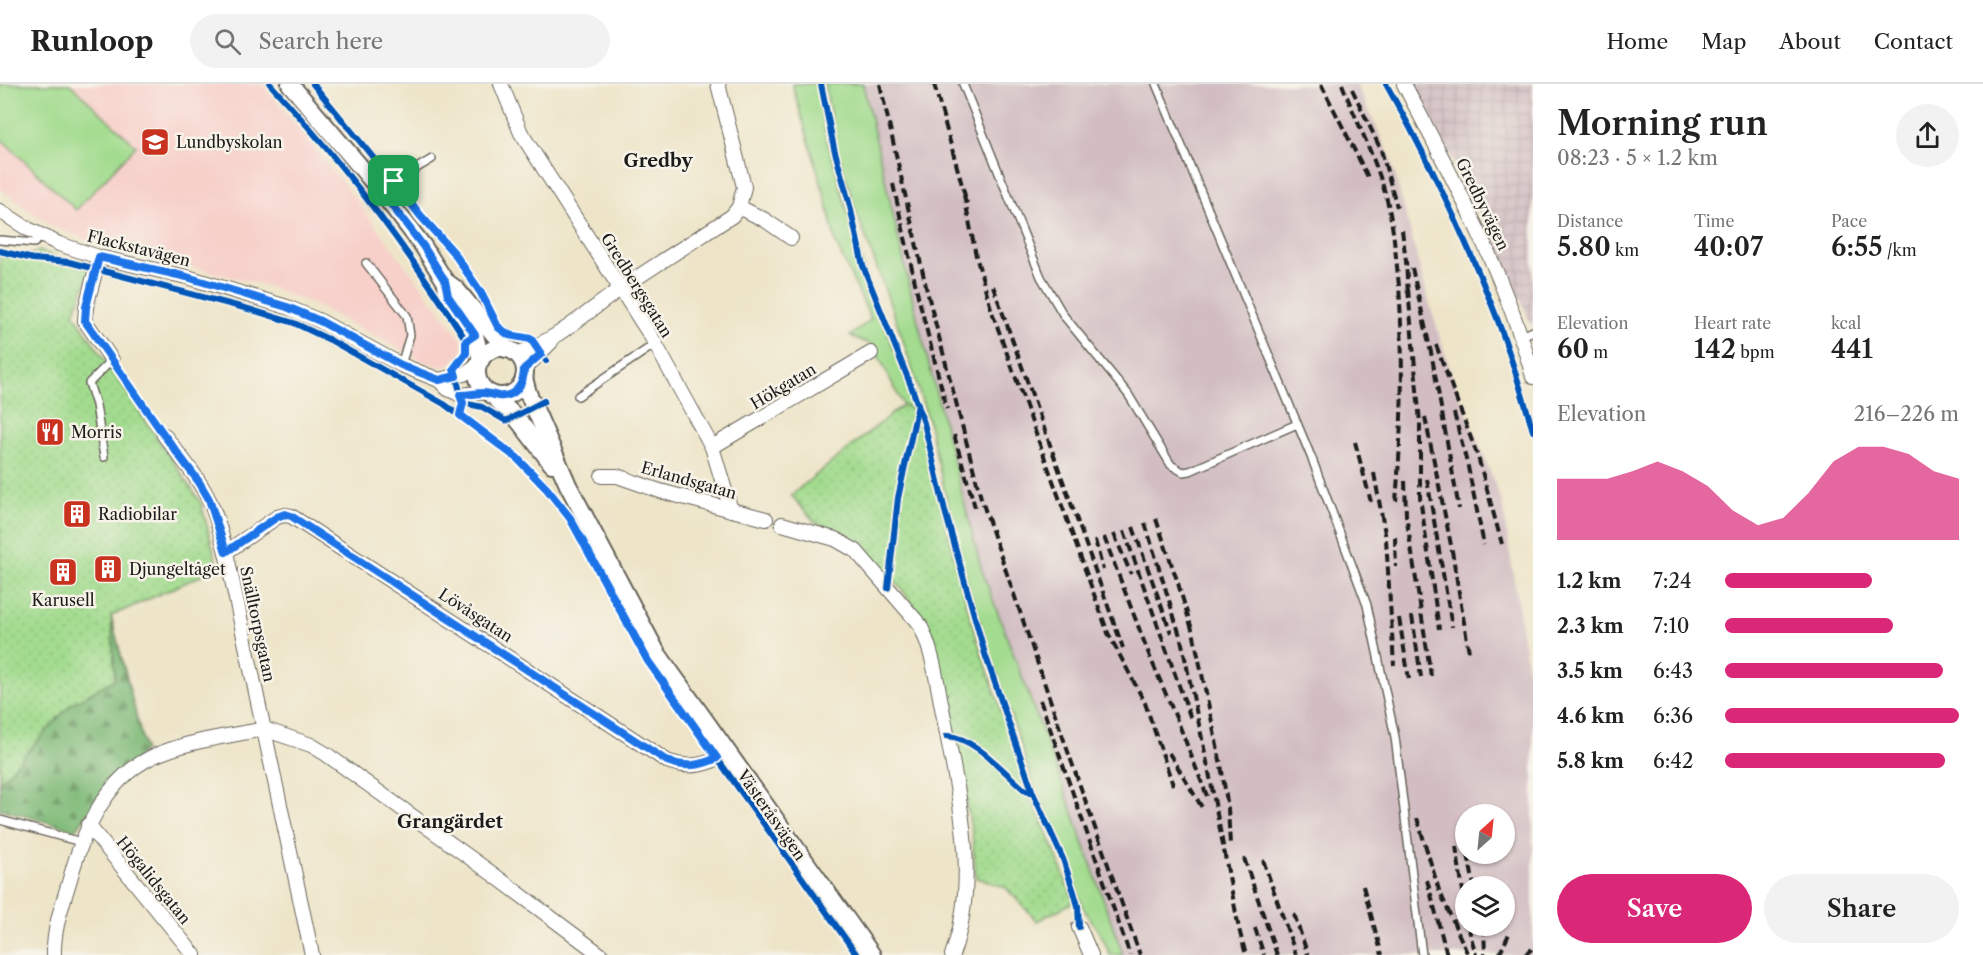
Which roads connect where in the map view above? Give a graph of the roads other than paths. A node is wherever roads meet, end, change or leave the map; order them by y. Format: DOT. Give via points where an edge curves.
graph roads {
  1 [pos="290,84"];
  2 [pos="718,84"];
  3 [pos="963,84"];
  4 [pos="1156,84"];
  5 [pos="1404,84"];
  6 [pos="506,86"];
  7 [pos="432,159"];
  8 [pos="380,190"];
  9 [pos="739,207"];
  10 [pos="0,210"];
  11 [pos="44,236"];
  12 [pos="791,238"];
  13 [pos="0,240"];
  14 [pos="99,257"];
  15 [pos="366,263"];
  16 [pos="445,281"];
  17 [pos="620,289"];
  18 [pos="1526,334"];
  19 [pos="556,335"];
  20 [pos="655,344"];
  21 [pos="511,351"];
  22 [pos="871,353"];
  23 [pos="112,360"];
  24 [pos="480,362"];
  25 [pos="401,365"];
  26 [pos="524,374"];
  27 [pos="1533,377"];
  28 [pos="439,380"];
  29 [pos="489,393"];
  30 [pos="578,396"];
  31 [pos="1297,424"];
  32 [pos="164,435"];
  33 [pos="712,447"];
  34 [pos="104,457"];
  35 [pos="602,476"];
  36 [pos="568,485"];
  37 [pos="731,510"];
  38 [pos="766,519"];
  39 [pos="782,524"];
  40 [pos="226,552"];
  41 [pos="264,729"];
  42 [pos="712,761"];
  43 [pos="0,820"];
  44 [pos="88,825"];
  45 [pos="81,842"];
  46 [pos="1080,927"];
  47 [pos="54,955"];
  48 [pos="194,955"];
  49 [pos="312,955"];
  50 [pos="601,955"];
  51 [pos="872,955"];
  52 [pos="952,955"];
  53 [pos="1091,955"];
  54 [pos="1422,955"];
  1 -- 8 [label="street"];
  2 -- 9 [label="street" via="744,187"];
  3 -- 31 [label="lane" via="1041,277 1064,316 1128,394 1171,465 1183,472 1190,471"];
  4 -- 31 [label="lane"];
  5 -- 18 [label="street, Gredbyvägen" via="1484,241"];
  6 -- 17 [label="street, Gredbergsgatan" via="521,133"];
  7 -- 8 [label="lane"];
  8 -- 16 [label="street"];
  9 -- 12 [label="street"];
  9 -- 17 [label="street" via="732,216"];
  10 -- 11 [label="street, Flackstavägen"];
  11 -- 13 [label="lane" via="34,243"];
  11 -- 14 [label="street, Flackstavägen"];
  14 -- 23 [label="street" via="85,321"];
  14 -- 25 [label="street, Flackstavägen" via="187,277 287,307"];
  15 -- 25 [label="lane" via="407,316 410,335"];
  16 -- 21 [label="street"];
  16 -- 24 [label="street" via="448,296 475,335"];
  17 -- 19 [label="street"];
  17 -- 20 [label="street, Gredbergsgatan"];
  18 -- 27 [label="street, Gredbyvägen"];
  19 -- 21 [label="street" via="536,346"];
  19 -- 26 [label="street"];
  20 -- 30 [label="lane"];
  20 -- 33 [label="street, Gredbergsgatan"];
  21 -- 24 [label="street" via="491,351"];
  21 -- 26 [label="street" via="521,360"];
  22 -- 33 [label="street, Hökgatan"];
  23 -- 34 [label="lane" via="89,383"];
  24 -- 28 [label="street" via="464,374"];
  24 -- 29 [label="street" via="478,378"];
  25 -- 28 [label="street, Flackstavägen"];
  26 -- 29 [label="street" via="521,386 512,394"];
  26 -- 36 [label="street, Västeråsvägen" via="528,393"];
  28 -- 29 [label="street, Flackstavägen" via="460,395"];
  29 -- 36 [label="street, Västeråsvägen" via="531,436"];
  31 -- 54 [label="lane" via="1367,605 1395,737"];
  32 -- 40 [label="street, Snälltorpsgatan" via="209,499"];
  33 -- 37 [label="street, Gredbergsgatan"];
  35 -- 37 [label="street, Erlandsgatan" via="617,476"];
  36 -- 51 [label="street, Västeråsvägen" via="657,653"];
  37 -- 38 [label="street, Erlandsgatan"];
  39 -- 52 [label="street" via="835,539 856,551 926,638 966,847 963,915"];
  40 -- 41 [label="street, Snälltorpsgatan"];
  40 -- 42 [label="street, Lövåsgatan" via="277,517 291,516 667,761 698,766"];
  41 -- 44 [label="street" via="160,753 128,773"];
  41 -- 49 [label="street, Snälltorpsgatan"];
  41 -- 50 [label="street" via="326,754"];
  43 -- 45 [label="lane"];
  44 -- 45 [label="street"];
  44 -- 48 [label="street, Högalidsgatan"];
  45 -- 47 [label="street" via="56,931"];
  46 -- 53 [label="street"];
}
